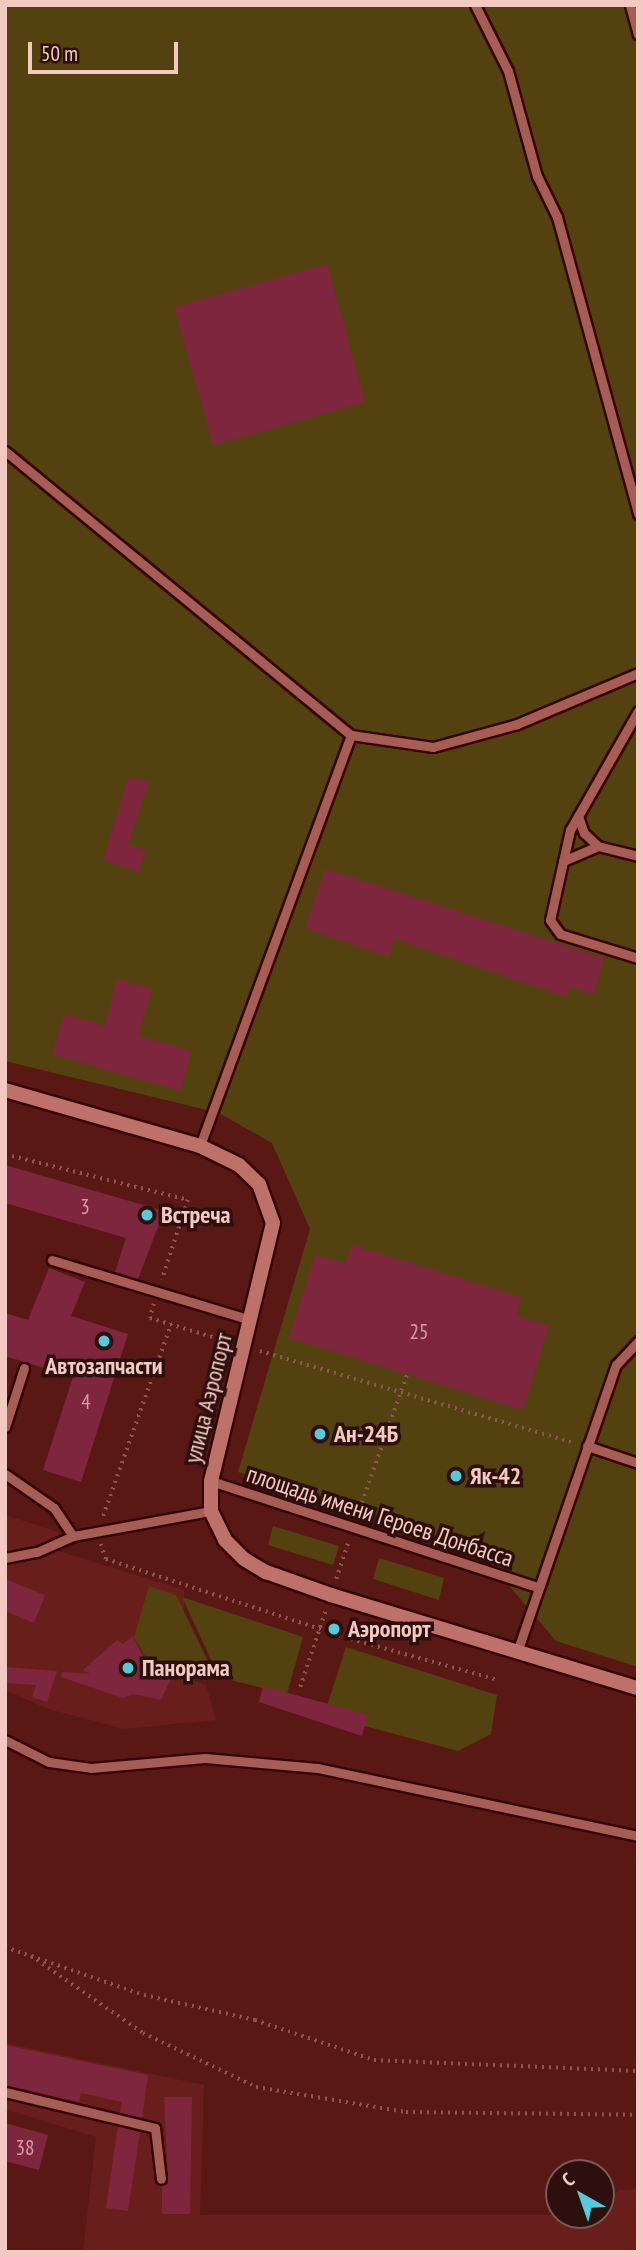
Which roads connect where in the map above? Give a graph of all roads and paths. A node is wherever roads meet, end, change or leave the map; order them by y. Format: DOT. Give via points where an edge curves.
graph roads {
  1 [pos="475,5"];
  2 [pos="630,5"];
  3 [pos="638,34"];
  4 [pos="5,452"];
  5 [pos="638,514"];
  6 [pos="638,673"];
  7 [pos="638,711"];
  8 [pos="351,735"];
  9 [pos="578,816"];
  10 [pos="598,846"];
  11 [pos="638,856"];
  12 [pos="563,861"];
  13 [pos="638,958"];
  14 [pos="5,1090"];
  15 [pos="200,1146"];
  16 [pos="12,1156"];
  17 [pos="52,1260"];
  18 [pos="158,1292"];
  19 [pos="251,1320"];
  20 [pos="171,1324"];
  21 [pos="638,1341"];
  22 [pos="243,1347"];
  23 [pos="24,1368"];
  24 [pos="5,1427"];
  25 [pos="587,1446"];
  26 [pos="638,1463"];
  27 [pos="5,1475"];
  28 [pos="211,1481"];
  29 [pos="211,1511"];
  30 [pos="97,1532"];
  31 [pos="73,1536"];
  32 [pos="5,1558"];
  33 [pos="537,1587"];
  34 [pos="517,1652"];
  35 [pos="498,1680"];
  36 [pos="638,1688"];
  37 [pos="5,1740"];
  38 [pos="638,1836"];
  39 [pos="5,1947"];
  40 [pos="27,1953"];
  41 [pos="638,2071"];
  42 [pos="5,2092"];
  43 [pos="638,2115"];
  44 [pos="161,2179"];
  1 -- 5 [label="lane" via="508,71 537,176 557,218"];
  2 -- 3 [label="lane"];
  4 -- 8 [label="lane"];
  6 -- 8 [label="lane" via="517,724 433,747"];
  7 -- 9 [label="lane"];
  8 -- 15 [label="lane"];
  9 -- 10 [label="lane" via="584,832"];
  9 -- 12 [label="lane"];
  10 -- 11 [label="lane"];
  10 -- 12 [label="lane"];
  12 -- 13 [label="lane" via="550,920 560,934"];
  14 -- 15 [label="main road, улица Аэропорт"];
  15 -- 19 [label="main road, улица Аэропорт" via="239,1165 259,1184 272,1223"];
  16 -- 18 [label="path" via="188,1200"];
  17 -- 18 [label="lane"];
  18 -- 19 [label="lane"];
  18 -- 20 [label="path" via="150,1318"];
  19 -- 22 [label="main road, улица Аэропорт"];
  20 -- 22 [label="path"];
  20 -- 30 [label="path"];
  21 -- 25 [label="lane" via="616,1365"];
  22 -- 25 [label="path"];
  22 -- 28 [label="main road, улица Аэропорт"];
  23 -- 24 [label="lane"];
  25 -- 26 [label="lane"];
  25 -- 33 [label="lane"];
  27 -- 31 [label="lane" via="54,1508"];
  28 -- 29 [label="main road, улица Аэропорт"];
  28 -- 33 [label="lane, площадь имени Героев Донбасса"];
  29 -- 30 [label="lane"];
  29 -- 34 [label="main road, улица Аэропорт" via="225,1540 266,1572"];
  30 -- 31 [label="lane"];
  30 -- 35 [label="path" via="106,1559 351,1639"];
  31 -- 32 [label="lane" via="37,1552"];
  33 -- 34 [label="lane"];
  34 -- 36 [label="main road, улица Аэропорт"];
  37 -- 38 [label="lane" via="49,1762 91,1768 205,1758 318,1768"];
  39 -- 40 [label="path"];
  40 -- 41 [label="path" via="144,1995 256,2020 374,2060"];
  40 -- 43 [label="path" via="143,2033 256,2087 406,2112"];
  42 -- 44 [label="lane" via="155,2127"];
}
